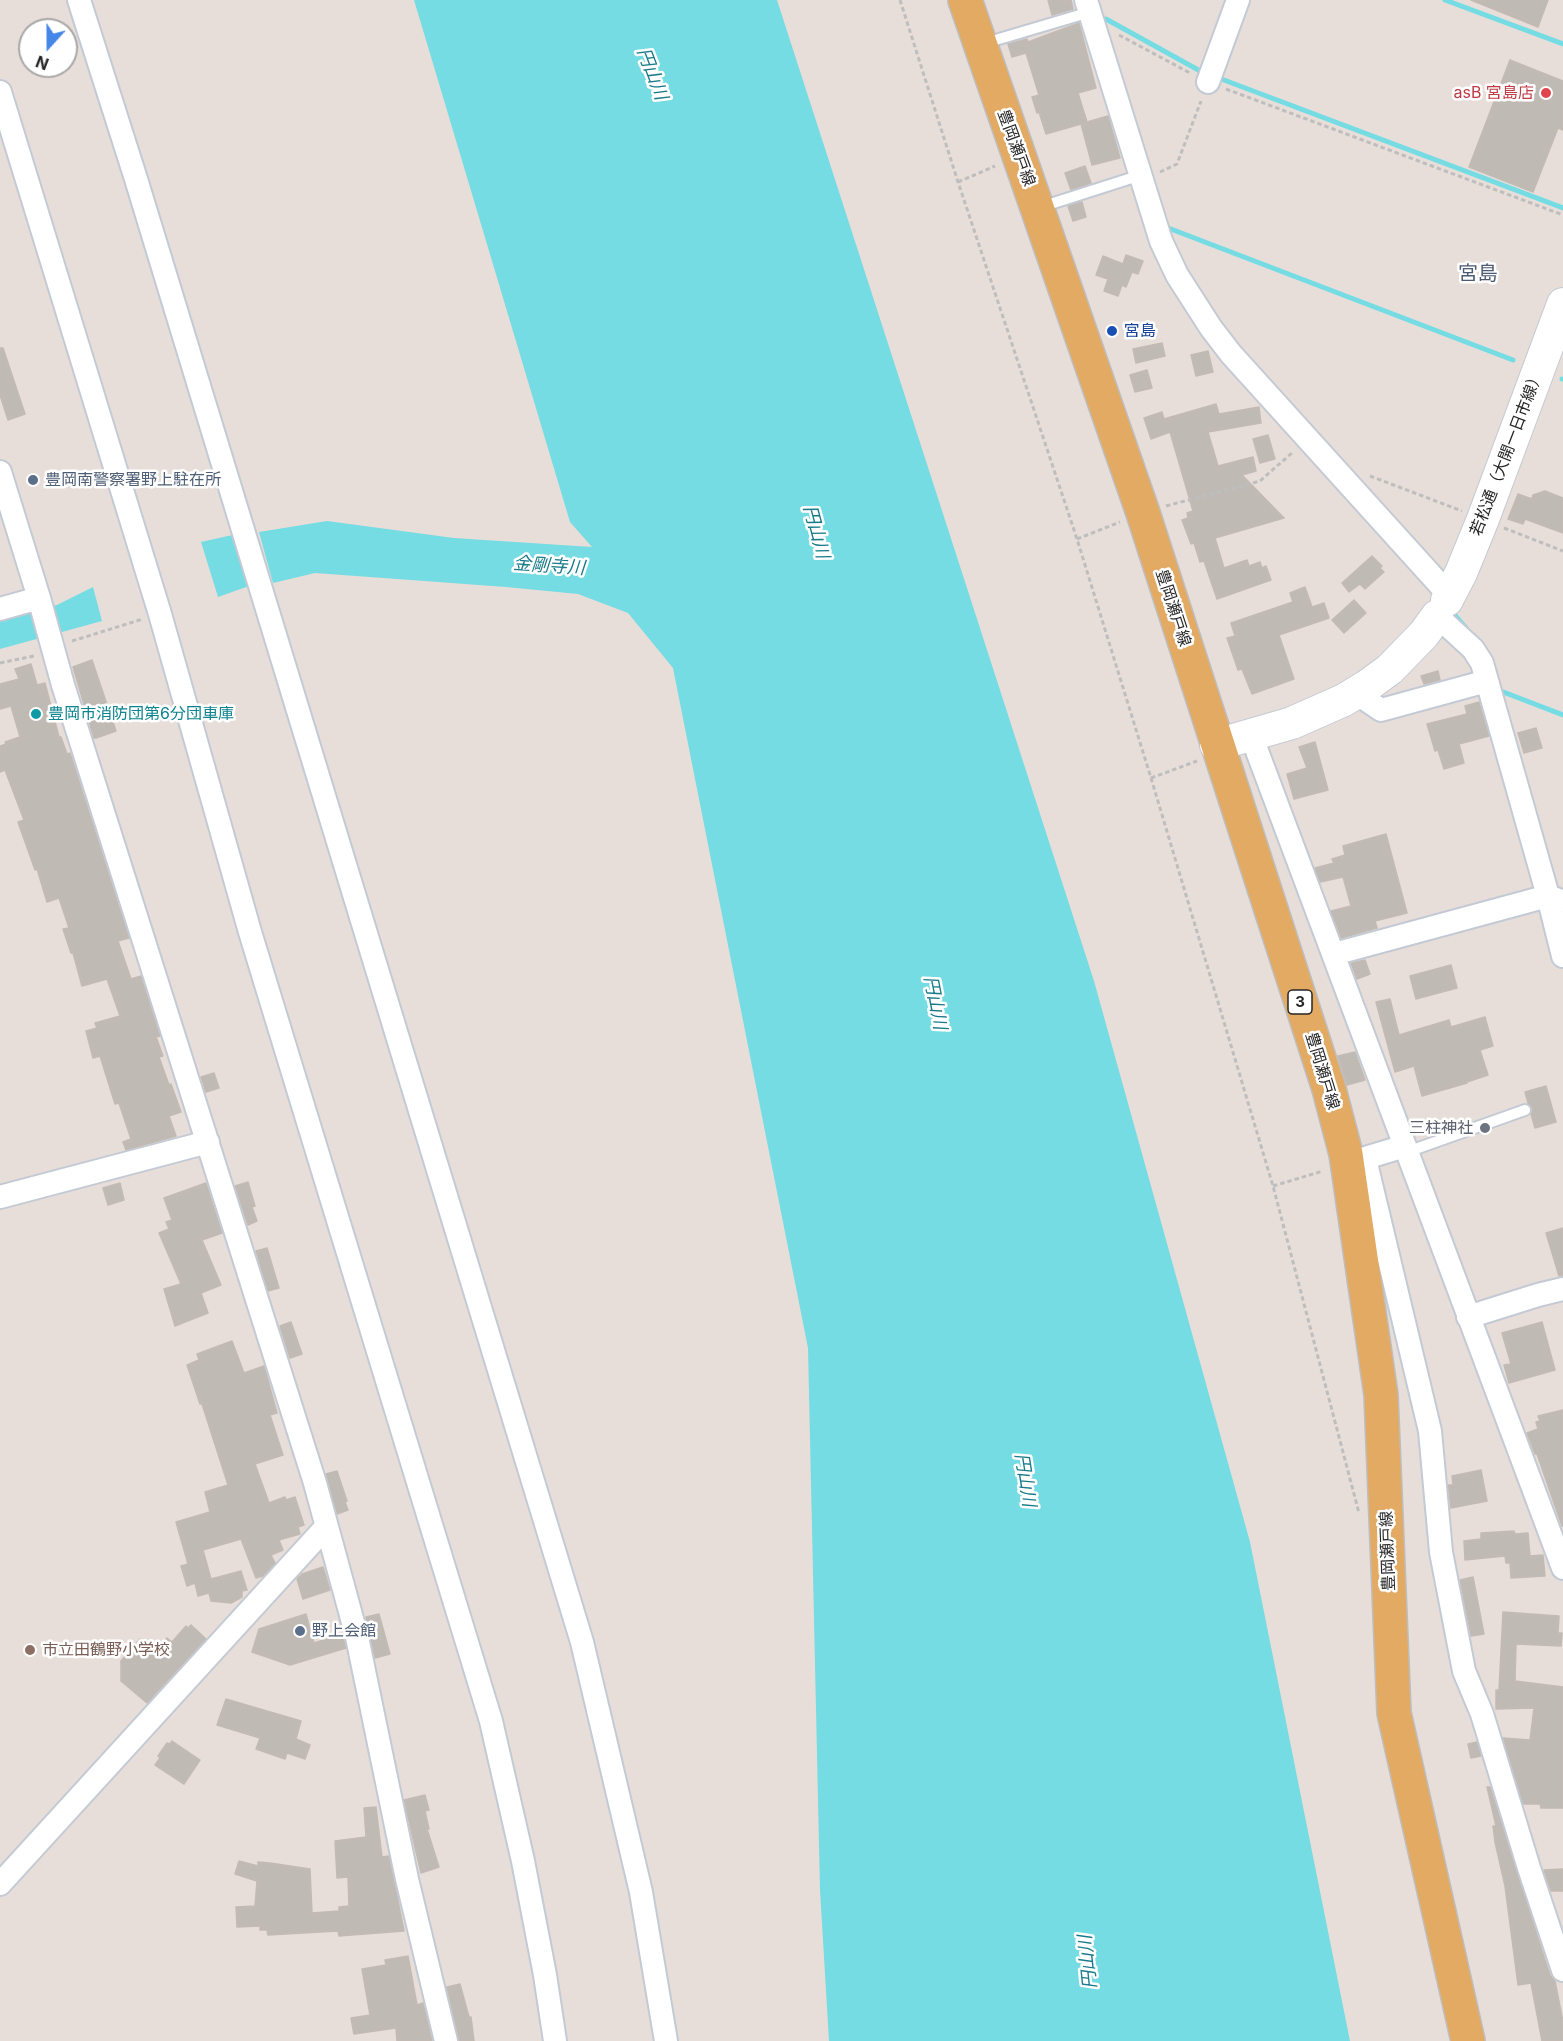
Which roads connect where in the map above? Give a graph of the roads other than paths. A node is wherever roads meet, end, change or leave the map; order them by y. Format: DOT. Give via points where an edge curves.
graph roads {
  1 [pos="79,0"];
  2 [pos="965,0"];
  3 [pos="1238,0"];
  4 [pos="1083,10"];
  5 [pos="979,45"];
  6 [pos="1208,82"];
  7 [pos="0,92"];
  8 [pos="1138,178"];
  9 [pos="1038,207"];
  10 [pos="1563,304"];
  11 [pos="0,472"];
  12 [pos="40,601"];
  13 [pos="1445,604"];
  14 [pos="0,609"];
  15 [pos="1487,681"];
  16 [pos="1356,693"];
  17 [pos="1251,735"];
  18 [pos="1218,749"];
  19 [pos="1556,899"];
  20 [pos="1334,954"];
  21 [pos="1563,956"];
  22 [pos="1525,1110"];
  23 [pos="208,1142"];
  24 [pos="1406,1149"];
  25 [pos="1356,1161"];
  26 [pos="0,1197"];
  27 [pos="1563,1289"];
  28 [pos="1468,1317"];
  29 [pos="326,1527"];
  30 [pos="1563,1568"];
  31 [pos="0,1884"];
  32 [pos="1563,1970"];
  33 [pos="446,2041"];
  34 [pos="555,2041"];
  35 [pos="666,2041"];
  36 [pos="1468,2041"];
  1 -- 35 [label="street" via="582,1642 641,1892"];
  2 -- 5 [label="main road, 豊岡瀬戸線 / 3"];
  3 -- 6 [label="street"];
  4 -- 5 [label="lane"];
  4 -- 8 [label="street"];
  5 -- 9 [label="main road, 豊岡瀬戸線 / 3"];
  7 -- 34 [label="street" via="491,1722 546,1975"];
  8 -- 9 [label="lane"];
  8 -- 13 [label="street" via="1165,253 1198,309 1231,354 1313,445"];
  9 -- 18 [label="main road, 豊岡瀬戸線 / 3" via="1143,513"];
  10 -- 13 [label="street, 若松通（大開一日市線）" via="1491,523"];
  11 -- 12 [label="street"];
  12 -- 14 [label="street"];
  12 -- 23 [label="street"];
  13 -- 15 [label="street" via="1482,663"];
  13 -- 16 [label="street, 若松通（大開一日市線）" via="1424,634 1390,669"];
  15 -- 16 [label="street" via="1381,710"];
  15 -- 19 [label="street"];
  16 -- 17 [label="street, 若松通（大開一日市線）" via="1292,723"];
  17 -- 18 [label="street, 若松通（大開一日市線）"];
  17 -- 20 [label="street"];
  18 -- 25 [label="main road, 豊岡瀬戸線 / 3"];
  19 -- 20 [label="street"];
  19 -- 21 [label="street"];
  20 -- 24 [label="street"];
  22 -- 24 [label="lane"];
  23 -- 26 [label="street"];
  23 -- 29 [label="street"];
  24 -- 25 [label="street"];
  24 -- 28 [label="street"];
  25 -- 32 [label="street" via="1430,1431 1441,1552 1464,1671 1482,1714"];
  25 -- 36 [label="main road, 豊岡瀬戸線 / 3" via="1381,1395 1394,1713"];
  27 -- 28 [label="street"];
  28 -- 30 [label="street"];
  29 -- 31 [label="street"];
  29 -- 33 [label="street" via="357,1637 407,1879"];
}
